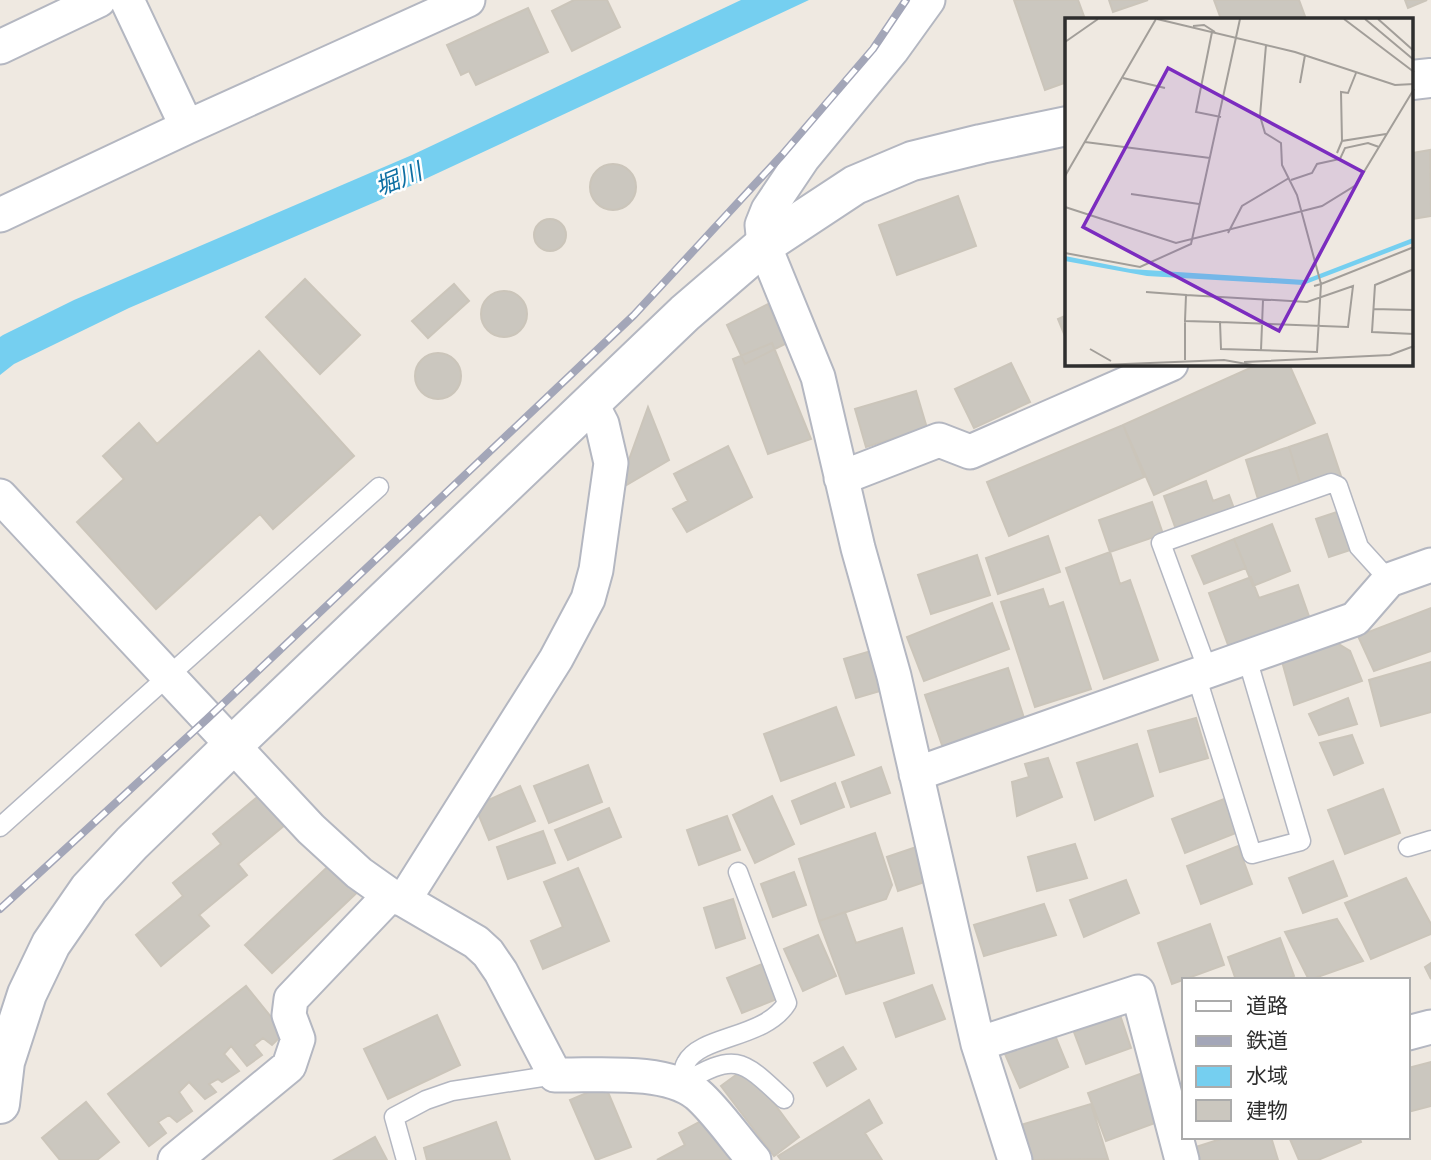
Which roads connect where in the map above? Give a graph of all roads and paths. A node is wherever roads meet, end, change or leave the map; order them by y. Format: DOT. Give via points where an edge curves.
graph roads {
  1 [pos="99,0"];
  2 [pos="127,0"];
  3 [pos="468,0"];
  4 [pos="928,0"];
  5 [pos="0,47"];
  6 [pos="1065,126"];
  7 [pos="187,127"];
  8 [pos="0,215"];
  9 [pos="764,245"];
  10 [pos="1166,366"];
  11 [pos="591,403"];
  12 [pos="841,478"];
  13 [pos="379,486"];
  14 [pos="0,496"];
  15 [pos="1431,565"];
  16 [pos="1389,580"];
  17 [pos="1247,658"];
  18 [pos="1202,673"];
  19 [pos="169,676"];
  20 [pos="232,746"];
  21 [pos="916,774"];
  22 [pos="0,827"];
  23 [pos="1431,840"];
  24 [pos="1408,847"];
  25 [pos="738,872"];
  26 [pos="397,897"];
  27 [pos="1431,1027"];
  28 [pos="1410,1032"];
  29 [pos="978,1044"];
  30 [pos="555,1075"];
  31 [pos="681,1084"];
  32 [pos="784,1098"];
  33 [pos="0,1104"];
  34 [pos="1180,1140"];
  35 [pos="175,1160"];
  36 [pos="406,1160"];
  37 [pos="754,1160"];
  38 [pos="1014,1160"];
  1 -- 5 [label="street"];
  2 -- 7 [label="street"];
  3 -- 7 [label="street"];
  4 -- 9 [label="street" via="803,158 768,210 762,225"];
  6 -- 9 [label="street" via="912,161 855,185"];
  7 -- 8 [label="street"];
  9 -- 11 [label="street"];
  9 -- 12 [label="street" via="818,377"];
  10 -- 12 [label="street" via="970,452 939,440"];
  11 -- 20 [label="street"];
  11 -- 26 [label="street" via="602,424 611,463 596,570 587,599 556,659"];
  12 -- 21 [label="street"];
  13 -- 19 [label="lane"];
  14 -- 19 [label="street"];
  15 -- 16 [label="street"];
  16 -- 17 [label="street" via="1355,619"];
  16 -- 18 [label="lane" via="1359,547 1338,486 1331,483 1161,543"];
  17 -- 18 [label="street"];
  17 -- 18 [label="lane" via="1301,841 1252,854"];
  18 -- 21 [label="street"];
  19 -- 20 [label="street"];
  19 -- 22 [label="lane"];
  20 -- 26 [label="street" via="359,873"];
  20 -- 33 [label="street" via="89,889 51,944 27,994 5,1062"];
  21 -- 29 [label="street"];
  23 -- 24 [label="lane"];
  25 -- 31 [label="lane" via="787,1003 780,1015 763,1026 698,1051 686,1062"];
  26 -- 30 [label="street" via="477,942 488,953"];
  26 -- 35 [label="street" via="291,999 289,1014 298,1039 289,1066"];
  27 -- 28 [label="street"];
  29 -- 34 [label="street" via="1138,992"];
  29 -- 38 [label="street"];
  30 -- 31 [label="street" via="646,1077"];
  30 -- 36 [label="lane" via="452,1091 394,1117"];
  31 -- 32 [label="lane" via="732,1062 752,1069"];
  31 -- 37 [label="street" via="698,1095"];
}
